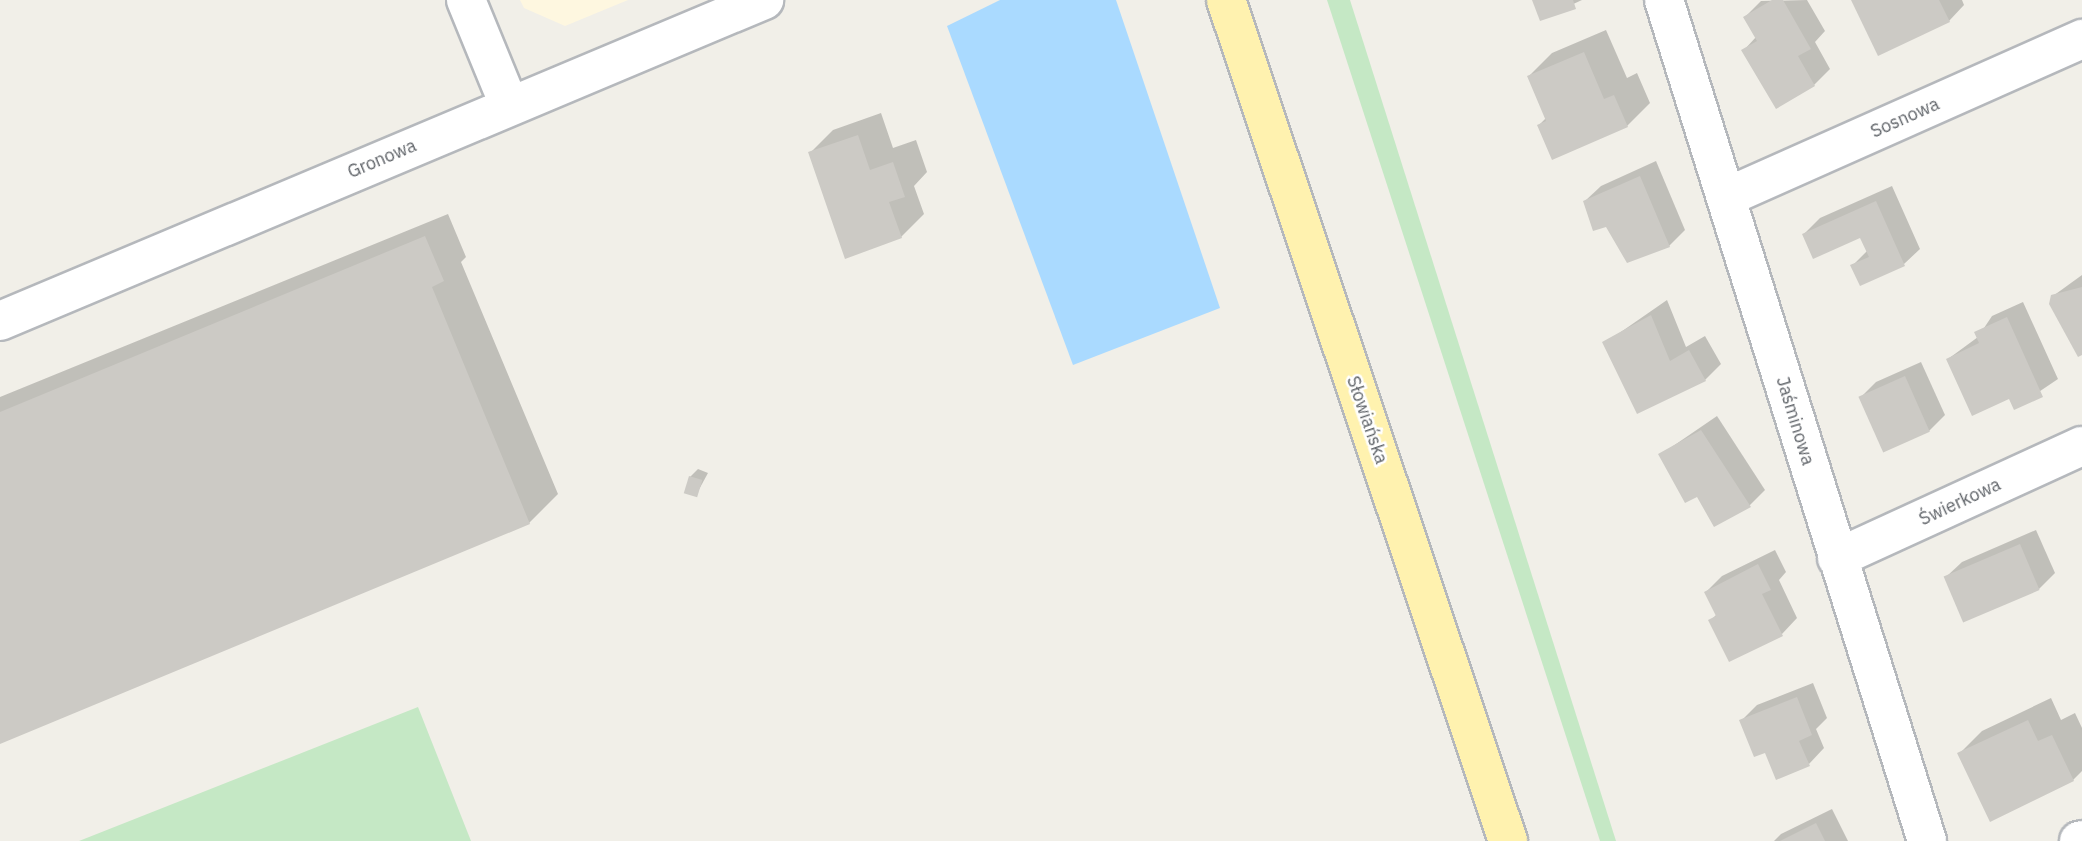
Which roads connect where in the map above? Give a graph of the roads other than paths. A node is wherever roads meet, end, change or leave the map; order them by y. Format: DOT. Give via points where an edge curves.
graph roads {
  1 [pos="466,0"];
  2 [pos="764,0"];
  3 [pos="1226,0"];
  4 [pos="1664,0"];
  5 [pos="2082,39"];
  6 [pos="509,105"];
  7 [pos="1727,197"];
  8 [pos="0,321"];
  9 [pos="2082,446"];
  10 [pos="1837,558"];
  11 [pos="1508,841"];
  12 [pos="1927,841"];
  1 -- 6 [label="street"];
  2 -- 6 [label="street, Gronowa"];
  3 -- 11 [label="main road, Słowiańska"];
  4 -- 7 [label="street, Jaśminowa"];
  5 -- 7 [label="street, Sosnowa"];
  6 -- 8 [label="street, Gronowa"];
  7 -- 10 [label="street, Jaśminowa"];
  9 -- 10 [label="street, Świerkowa"];
  10 -- 12 [label="street, Jaśminowa"];
}
